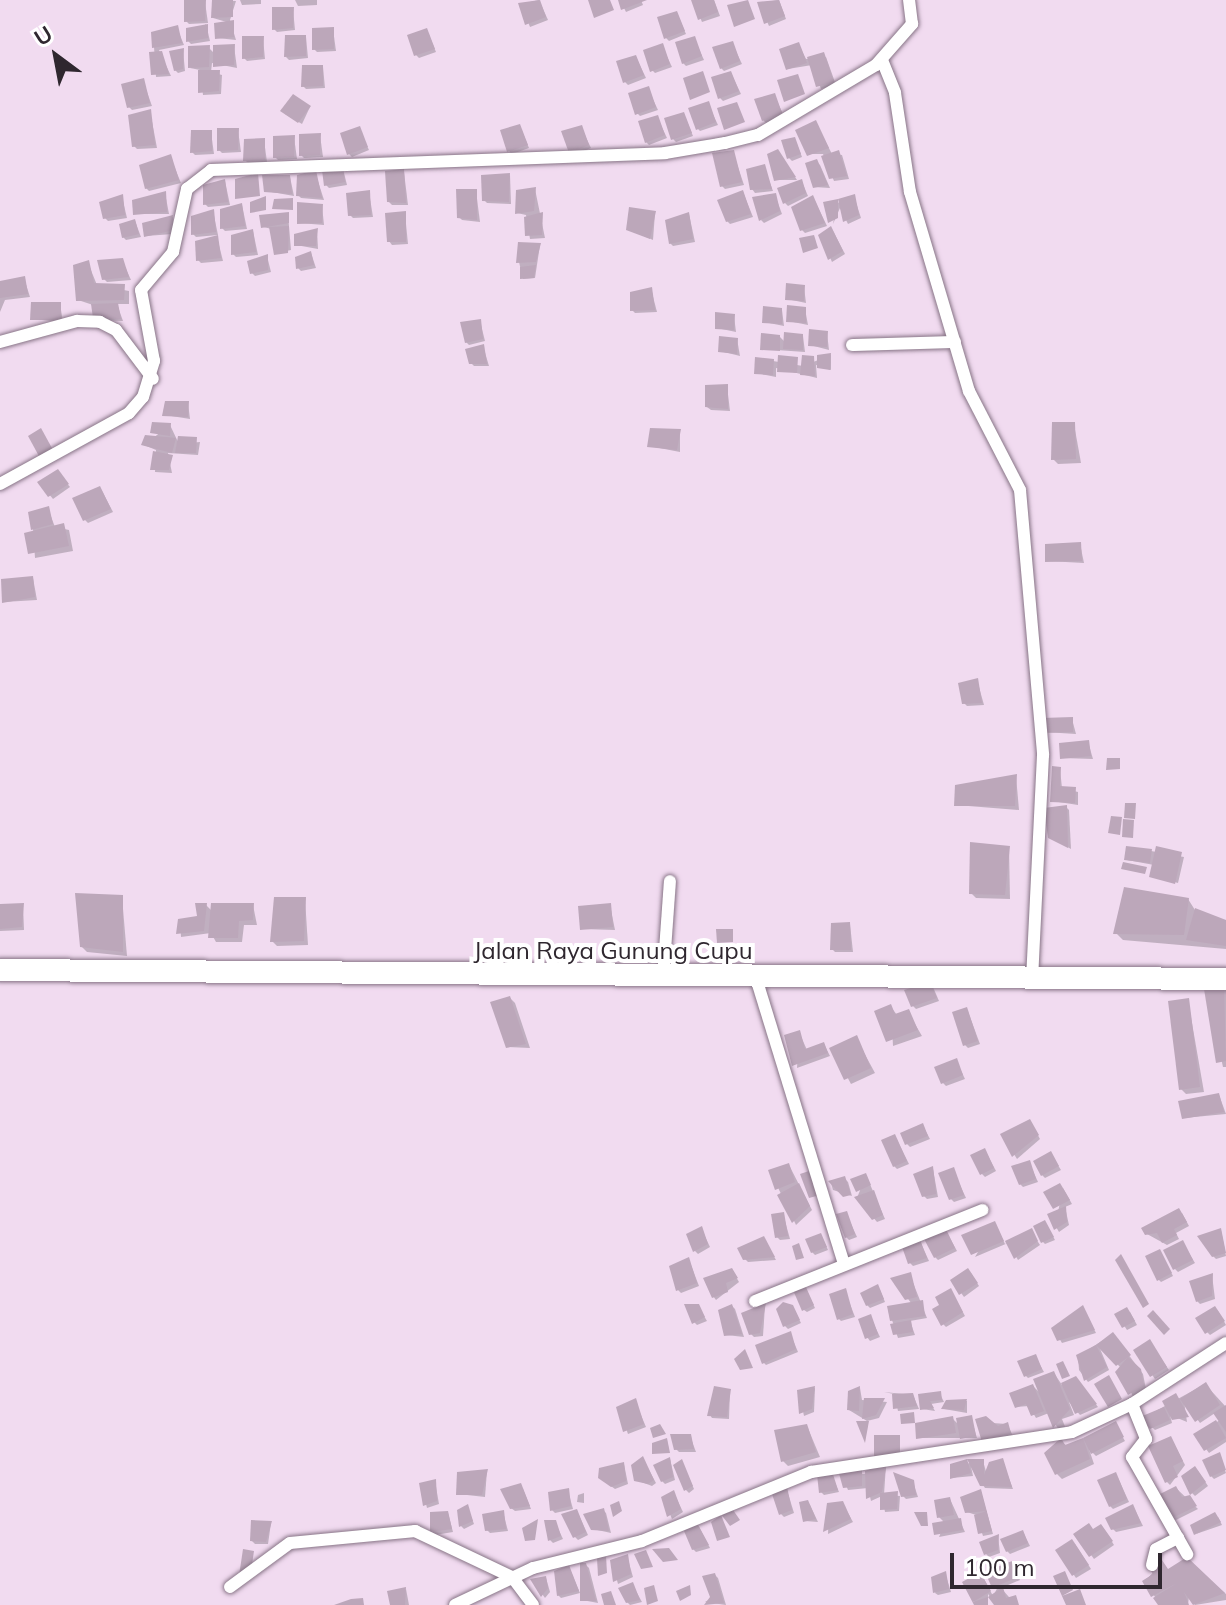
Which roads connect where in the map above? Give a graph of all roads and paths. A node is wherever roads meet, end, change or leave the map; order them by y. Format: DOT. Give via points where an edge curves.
graph roads {
  1 [pos="909,0"];
  2 [pos="882,60"];
  3 [pos="0,342"];
  4 [pos="955,342"];
  5 [pos="852,345"];
  6 [pos="153,379"];
  7 [pos="0,484"];
  8 [pos="670,881"];
  9 [pos="0,970"];
  10 [pos="663,978"];
  11 [pos="756,978"];
  12 [pos="1226,979"];
  13 [pos="1032,980"];
  14 [pos="983,1210"];
  15 [pos="844,1264"];
  16 [pos="755,1301"];
  17 [pos="1226,1343"];
  18 [pos="1132,1404"];
  19 [pos="1178,1538"];
  20 [pos="1187,1554"];
  21 [pos="1152,1565"];
  22 [pos="512,1577"];
  23 [pos="230,1587"];
  24 [pos="455,1605"];
  25 [pos="533,1605"];
  1 -- 2 [label="street" via="912,24"];
  2 -- 4 [label="street" via="895,93 910,192"];
  2 -- 6 [label="street" via="771,129 665,153 211,170 187,189 173,252 141,290"];
  3 -- 6 [label="street" via="77,321 100,322 116,330"];
  4 -- 5 [label="street"];
  4 -- 13 [label="street" via="977,412 1020,490 1043,755"];
  6 -- 7 [label="street" via="129,413"];
  8 -- 10 [label="street"];
  9 -- 10 [label="highway, Jalan Raya Gunung Cupu"];
  10 -- 11 [label="highway, Jalan Raya Gunung Cupu"];
  11 -- 13 [label="highway, Jalan Raya Gunung Cupu"];
  11 -- 15 [label="street"];
  12 -- 13 [label="highway, Jalan Raya Gunung Cupu"];
  14 -- 15 [label="street"];
  15 -- 16 [label="street"];
  17 -- 18 [label="street"];
  18 -- 19 [label="street" via="1146,1439 1132,1457"];
  18 -- 22 [label="street" via="1062,1434 811,1472 642,1541"];
  19 -- 20 [label="street"];
  19 -- 21 [label="street" via="1156,1549"];
  22 -- 23 [label="street" via="415,1531 377,1530 290,1543"];
  22 -- 24 [label="street"];
  22 -- 25 [label="street"];
}
